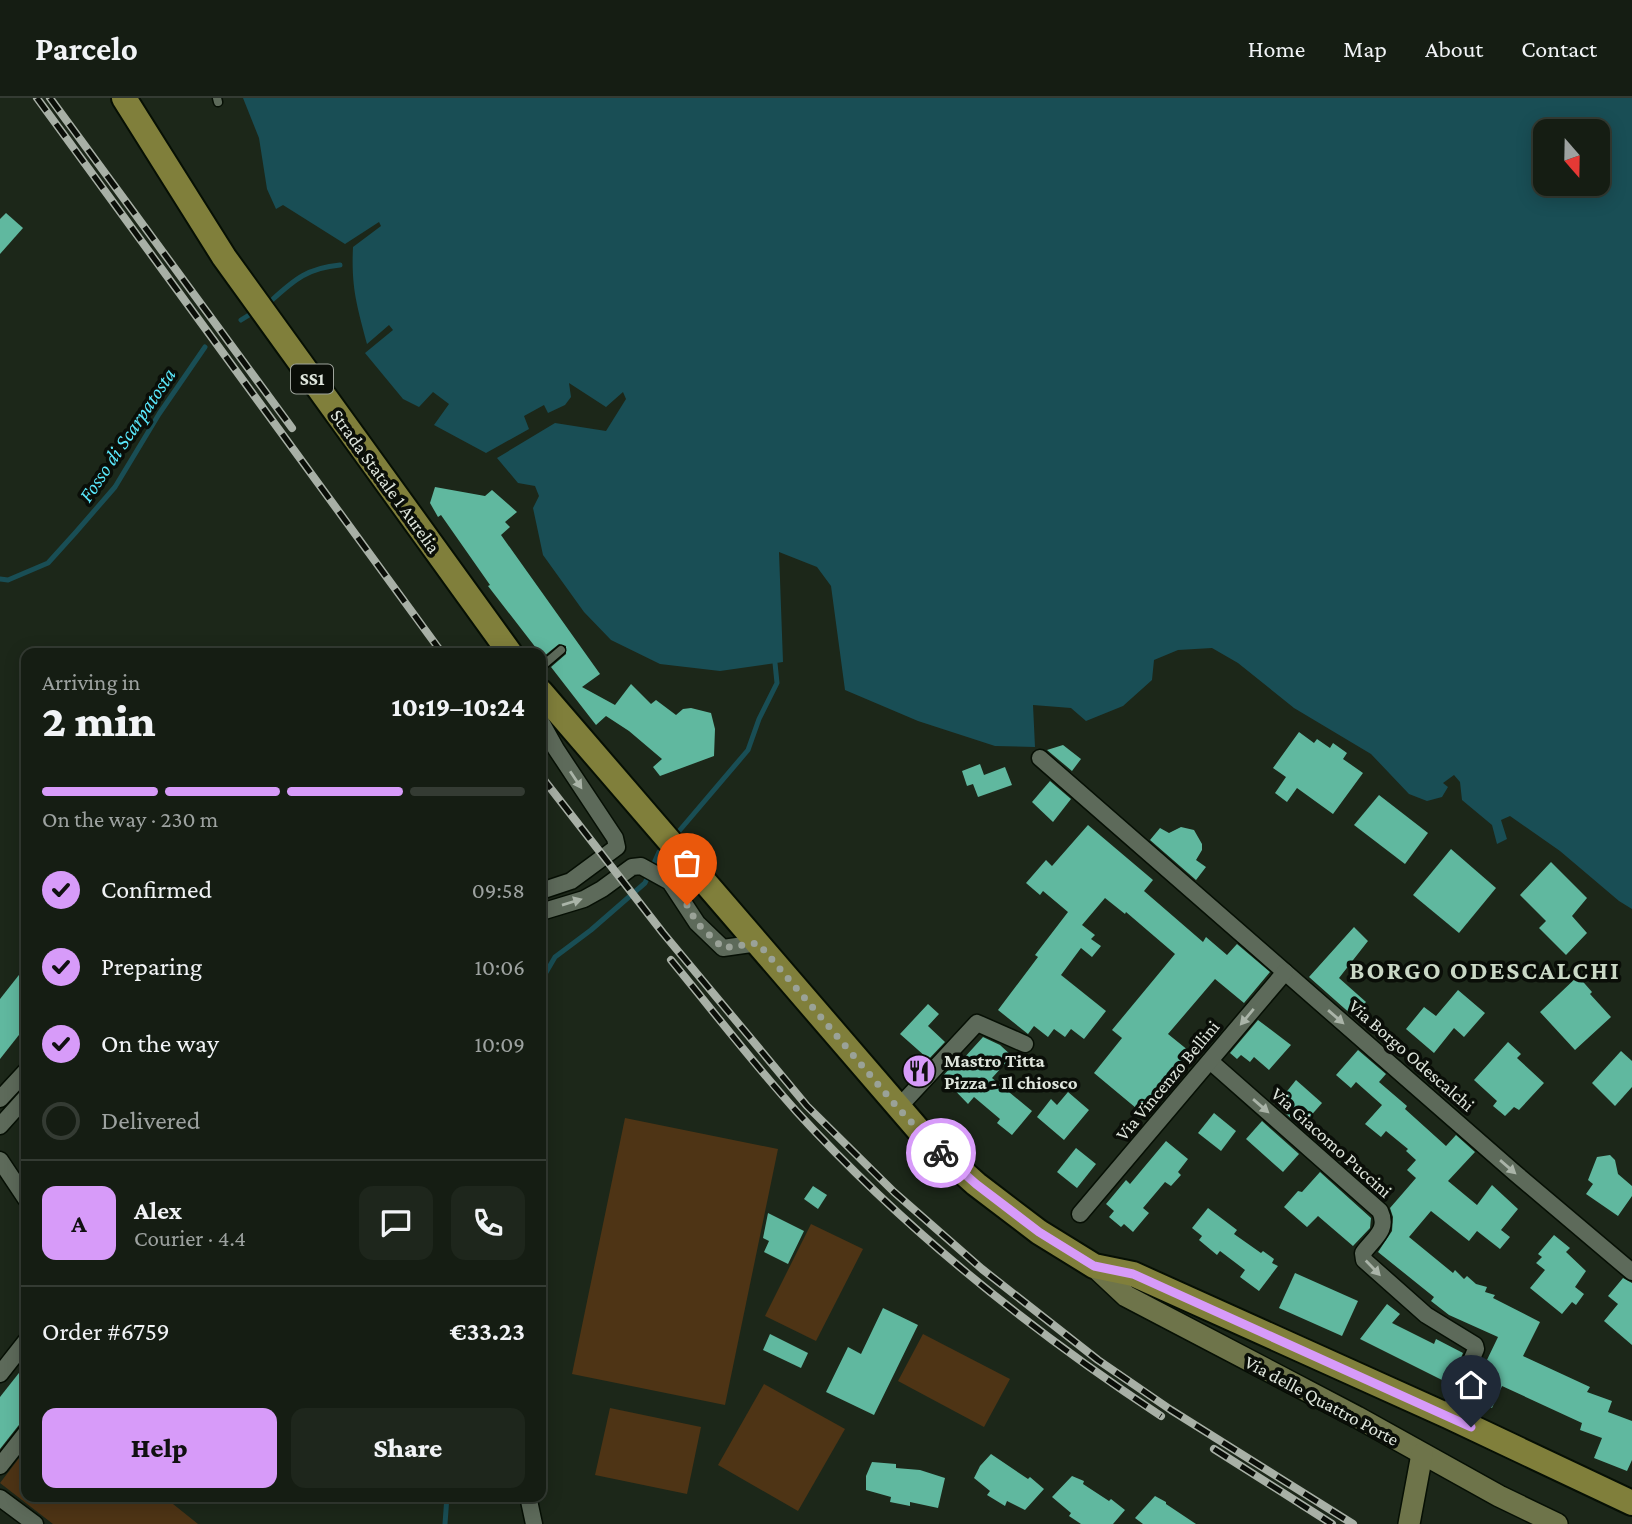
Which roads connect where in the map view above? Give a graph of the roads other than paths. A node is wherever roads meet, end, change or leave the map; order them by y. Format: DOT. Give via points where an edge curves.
graph roads {
  1 [pos="124,98"];
  2 [pos="506,648"];
  3 [pos="561,650"];
  4 [pos="546,663"];
  5 [pos="546,698"];
  6 [pos="546,731"];
  7 [pos="1040,758"];
  8 [pos="546,889"];
  9 [pos="546,910"];
  10 [pos="758,943"];
  11 [pos="1285,972"];
  12 [pos="1025,1044"];
  13 [pos="1210,1061"];
  14 [pos="21,1077"];
  15 [pos="0,1100"];
  16 [pos="21,1103"];
  17 [pos="898,1108"];
  18 [pos="0,1126"];
  19 [pos="0,1160"];
  20 [pos="21,1192"];
  21 [pos="1080,1214"];
  22 [pos="1094,1266"];
  23 [pos="1632,1272"];
  24 [pos="21,1347"];
  25 [pos="0,1374"];
  26 [pos="1448,1416"];
  27 [pos="21,1439"];
  28 [pos="1422,1454"];
  29 [pos="0,1466"];
  30 [pos="0,1497"];
  31 [pos="529,1502"];
  32 [pos="1632,1503"];
  33 [pos="35,1524"];
  34 [pos="534,1524"];
  35 [pos="1409,1524"];
  36 [pos="1557,1524"];
  1 -- 2 [label="main road, Strada Statale 1 Aurelia / SS1" via="224,257"];
  3 -- 4 [label="lane"];
  5 -- 10 [label="main road"];
  6 -- 8 [label="street, one-way" via="617,847 571,881"];
  7 -- 11 [label="street, Via Borgo Odescalchi"];
  9 -- 10 [label="street, one-way" via="583,899 632,867 641,866 670,882 697,923 723,948"];
  10 -- 17 [label="main road"];
  11 -- 13 [label="street, Via Vincenzo Bellini, one-way"];
  11 -- 23 [label="street, Via Borgo Odescalchi, one-way"];
  12 -- 17 [label="street" via="977,1023"];
  13 -- 21 [label="street, Via Vincenzo Bellini"];
  13 -- 26 [label="street, Via Giacomo Puccini, one-way" via="1380,1211 1383,1228 1363,1253 1364,1260 1426,1315 1475,1345"];
  14 -- 15 [label="street"];
  16 -- 18 [label="street"];
  17 -- 22 [label="main road" via="976,1184"];
  19 -- 20 [label="street"];
  22 -- 26 [label="main road" via="1133,1274"];
  22 -- 28 [label="main road, Via delle Quattro Porte" via="1126,1297"];
  24 -- 25 [label="street"];
  26 -- 32 [label="main road"];
  27 -- 29 [label="street"];
  28 -- 35 [label="main road"];
  28 -- 36 [label="main road, Via delle Quattro Porte"];
  30 -- 33 [label="street"];
  31 -- 34 [label="street"];
}
